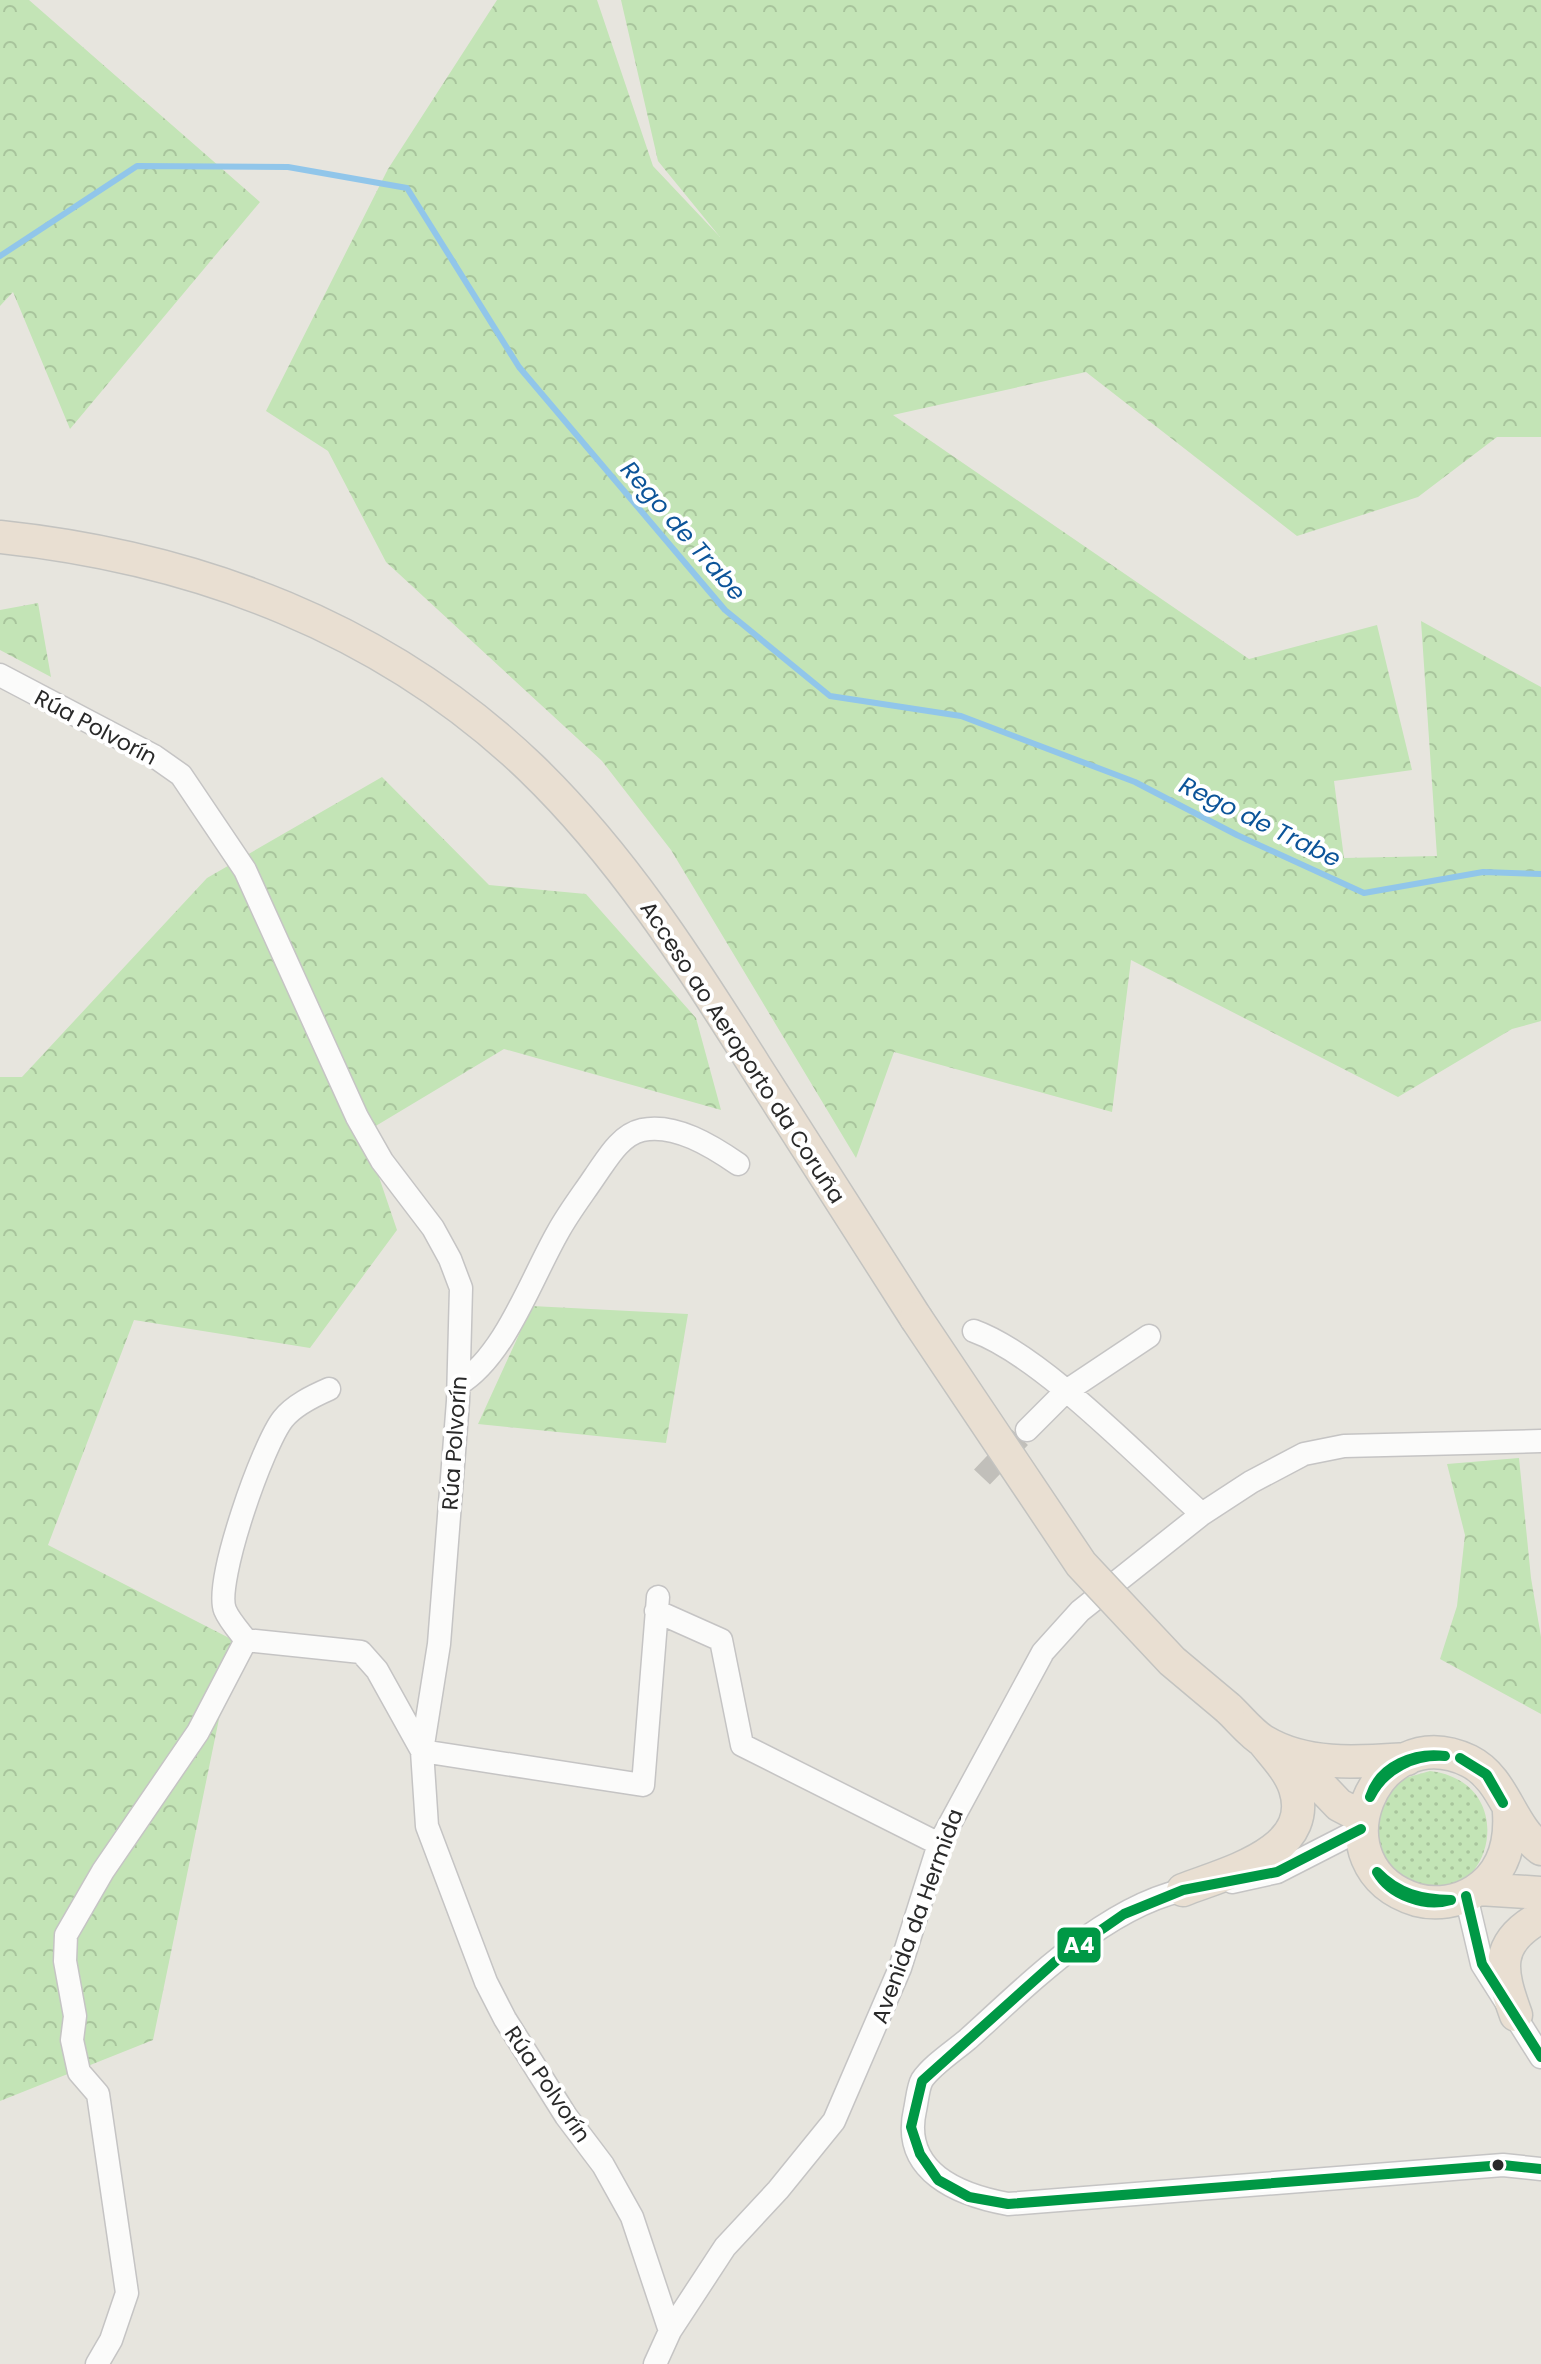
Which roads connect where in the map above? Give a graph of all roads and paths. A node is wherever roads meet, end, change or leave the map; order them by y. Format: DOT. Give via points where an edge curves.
graph roads {
  1 [pos="0,537"];
  2 [pos="0,675"];
  3 [pos="738,1164"];
  4 [pos="974,1331"];
  5 [pos="1149,1336"];
  6 [pos="459,1384"];
  7 [pos="329,1389"];
  8 [pos="1065,1392"];
  9 [pos="1027,1430"];
  10 [pos="1541,1441"];
  11 [pos="1202,1514"];
  12 [pos="246,1640"];
  13 [pos="1276,1747"];
  14 [pos="422,1751"];
  15 [pos="1407,1759"];
  16 [pos="1509,1812"];
  17 [pos="1361,1823"];
  18 [pos="939,1844"];
  19 [pos="1541,1849"];
  20 [pos="1183,1890"];
  21 [pos="1473,1893"];
  22 [pos="1541,1893"];
  23 [pos="1541,1917"];
  24 [pos="1516,2015"];
  25 [pos="1541,2057"];
  26 [pos="1541,2169"];
  27 [pos="670,2331"];
  28 [pos="97,2364"];
  29 [pos="655,2364"];
  1 -- 13 [label="highway, Acceso ao Aeroporto da Coruña, bridge" via="150,561 240,587 367,647 476,720 531,768 633,884 693,966 1072,1552 1172,1661"];
  2 -- 6 [label="street, Rúa Polvorín" via="181,775 245,870 357,1117 450,1259 461,1288"];
  3 -- 6 [label="street" via="714,1147 668,1129 642,1130 626,1138 559,1229 489,1360"];
  4 -- 8 [label="street" via="997,1339"];
  5 -- 8 [label="street"];
  6 -- 14 [label="street, Rúa Polvorín" via="439,1644"];
  7 -- 12 [label="street" via="283,1418 245,1507 222,1585 225,1609"];
  8 -- 9 [label="street"];
  8 -- 11 [label="street"];
  10 -- 11 [label="street, Avenida da Hermida" via="1344,1446 1304,1454"];
  11 -- 18 [label="street, Avenida da Hermida" via="1080,1611 1043,1652"];
  12 -- 14 [label="street" via="361,1652 384,1681"];
  12 -- 28 [label="street" via="198,1732 66,1935 75,2016 72,2040 79,2072 98,2094 127,2293"];
  13 -- 15 [label="highway" via="1350,1763"];
  13 -- 17 [label="highway, Acceso ao Aeroporto da Coruña"];
  13 -- 20 [label="highway" via="1295,1788 1298,1806 1292,1832 1251,1864"];
  14 -- 18 [label="street" via="643,1785 657,1604 721,1640 742,1745"];
  14 -- 27 [label="street, Rúa Polvorín" via="427,1826 486,1982 524,2053 603,2165 632,2217"];
  15 -- 16 [label="highway" via="1450,1754 1470,1762 1488,1775"];
  15 -- 17 [label="highway" via="1376,1782"];
  16 -- 19 [label="highway"];
  16 -- 21 [label="highway" via="1506,1855 1495,1874"];
  17 -- 20 [label="street" via="1277,1872"];
  17 -- 21 [label="highway" via="1364,1850 1387,1885 1425,1902"];
  18 -- 27 [label="street, Avenida da Hermida" via="900,1968 834,2121 725,2247"];
  20 -- 26 [label="street" via="1124,1914 1056,1961 922,2081 911,2127 920,2154 938,2180 969,2197 1008,2204 1503,2165"];
  21 -- 22 [label="highway"];
  21 -- 24 [label="street" via="1482,1964"];
  23 -- 24 [label="highway" via="1524,1926 1504,1957 1502,1976"];
  24 -- 25 [label="street"];
  27 -- 29 [label="street, Avenida da Hermida"];
}
